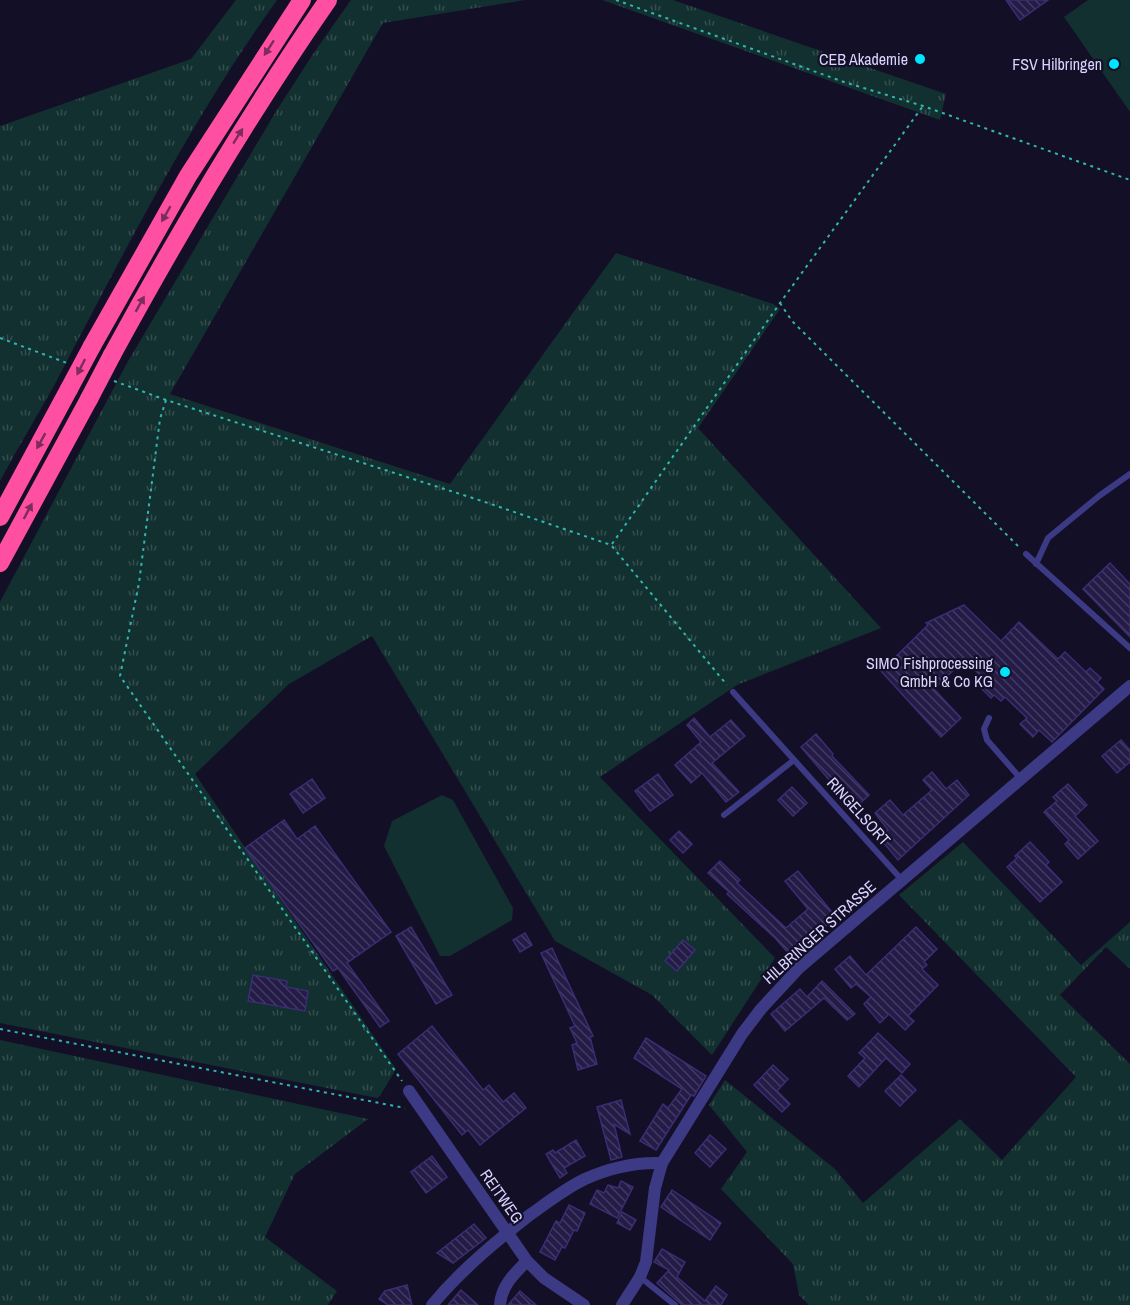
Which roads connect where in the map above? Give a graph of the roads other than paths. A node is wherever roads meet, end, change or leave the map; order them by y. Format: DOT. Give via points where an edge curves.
graph roads {
  1 [pos="302,0"];
  2 [pos="328,0"];
  3 [pos="1130,474"];
  4 [pos="0,517"];
  5 [pos="1026,554"];
  6 [pos="0,563"];
  7 [pos="1036,564"];
  8 [pos="1130,648"];
  9 [pos="1130,686"];
  10 [pos="733,692"];
  11 [pos="989,718"];
  12 [pos="794,760"];
  13 [pos="1021,779"];
  14 [pos="724,815"];
  15 [pos="902,880"];
  16 [pos="409,1091"];
  17 [pos="662,1162"];
  18 [pos="507,1232"];
  19 [pos="527,1261"];
  20 [pos="640,1277"];
  21 [pos="432,1305"];
  22 [pos="500,1305"];
  23 [pos="584,1305"];
  24 [pos="622,1305"];
  25 [pos="675,1305"];
  1 -- 4 [label="highway, one-way, bridge" via="188,176"];
  6 -- 2 [label="highway, one-way, bridge" via="206,187"];
  3 -- 7 [label="lane" via="1048,537"];
  5 -- 7 [label="lane"];
  7 -- 8 [label="lane"];
  9 -- 13 [label="street, HILBRINGER STRASSE"];
  10 -- 12 [label="lane, RINGELSORT"];
  11 -- 13 [label="lane" via="984,729 987,740"];
  12 -- 14 [label="lane"];
  12 -- 15 [label="lane, RINGELSORT"];
  13 -- 15 [label="street, HILBRINGER STRASSE"];
  15 -- 17 [label="street, HILBRINGER STRASSE" via="799,968 761,1009"];
  16 -- 18 [label="street, REITWEG"];
  17 -- 18 [label="street" via="633,1164 587,1178"];
  17 -- 20 [label="street, HILBRINGER STRASSE" via="646,1262"];
  18 -- 19 [label="street, REITWEG"];
  18 -- 21 [label="street" via="467,1266"];
  19 -- 22 [label="street" via="503,1290"];
  19 -- 23 [label="street, REITWEG" via="544,1278"];
  20 -- 24 [label="street, HILBRINGER STRASSE"];
  20 -- 25 [label="lane"];
}
